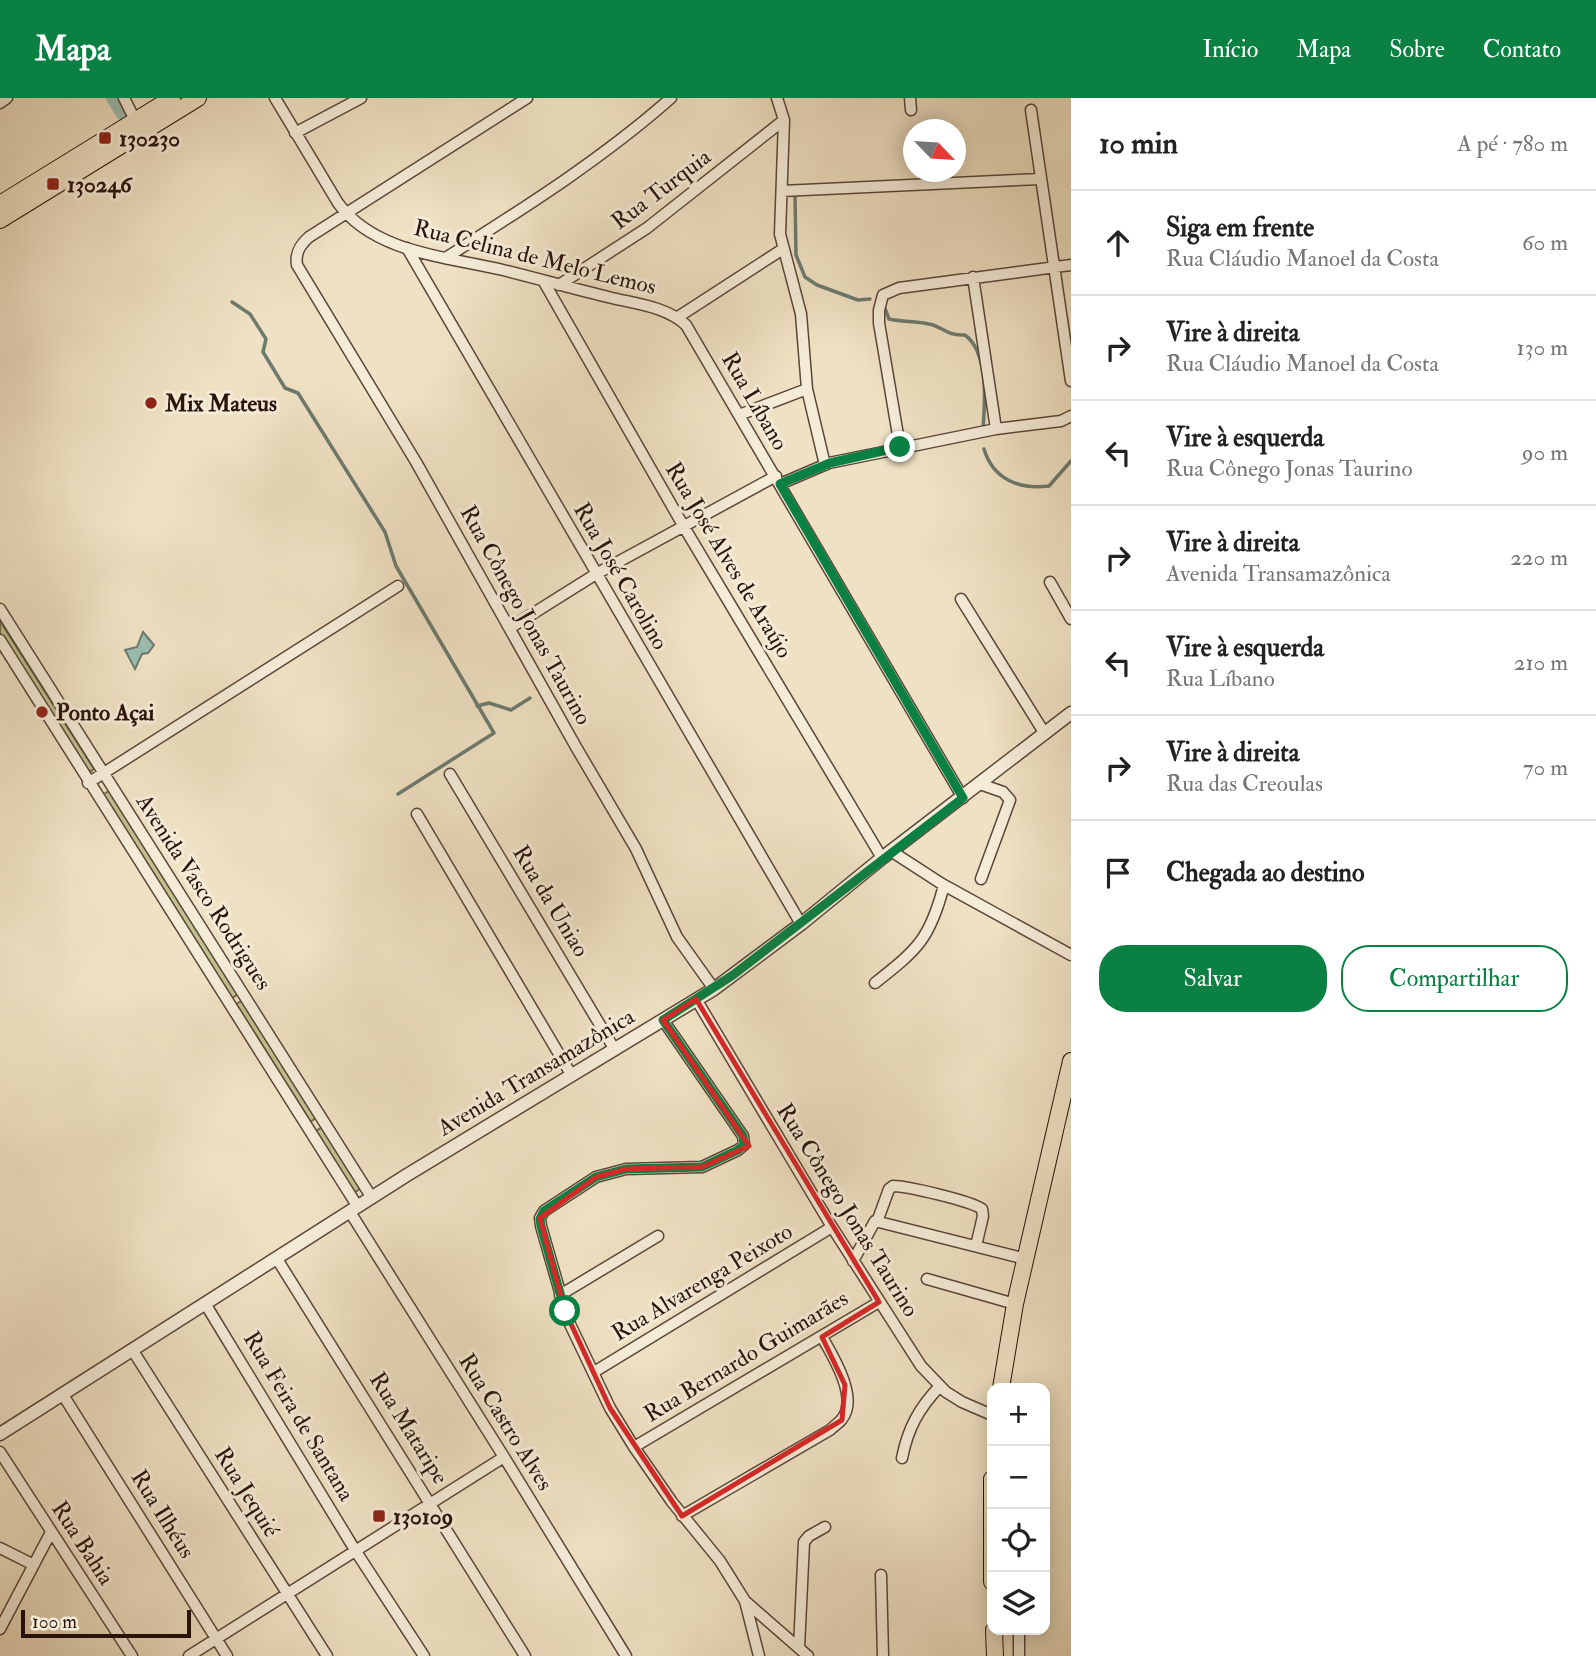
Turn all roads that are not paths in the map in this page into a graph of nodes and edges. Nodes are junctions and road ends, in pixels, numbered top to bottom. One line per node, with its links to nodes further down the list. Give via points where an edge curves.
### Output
1 (7, 98): 11 (street)
2 (124, 98): 14 (street)
3 (172, 98): 14 (main road)
4 (198, 98): 21 (main road)
5 (275, 98): 16 (street)
6 (361, 98): 16 (street)
7 (527, 98): 20 (street)
8 (671, 98): 24 (street, via 574,173)
9 (777, 98): 15 (street)
10 (910, 98): 12 (street)
11 (0, 103)
12 (911, 110)
13 (1031, 110): 17 (street)
14 (135, 120): 19 (main road)
15 (784, 120): 18 (street); 29 (street, Rua Turquia, via 647,228)
16 (295, 132): 20 (street)
17 (1040, 179): 18 (street); 26 (street)
18 (782, 191): 23 (street)
19 (0, 204)
20 (346, 214): 22 (street, Rua Celina de Melo Lemos); 46 (street, Rua Cônego Jonas Taurino, via 309,237 296,257 297,265)
21 (0, 220)
22 (407, 248): 24 (street, Rua Celina de Melo Lemos); 40 (street, Rua José Carolino)
23 (783, 249): 30 (street); 32 (street, via 801,314)
24 (447, 257): 28 (street, Rua Celina de Melo Lemos)
25 (1071, 265): 26 (street)
26 (1053, 266): 27 (street); 31 (street)
27 (973, 277): 35 (street); 36 (street, via 899,288 881,299 879,323)
28 (544, 282): 29 (street, Rua Celina de Melo Lemos); 39 (street, Rua José Alves de Araújo)
29 (559, 285): 30 (street, Rua Celina de Melo Lemos)
30 (678, 317): 33 (street, Rua Líbano, via 694,336)
31 (1071, 381)
32 (807, 389): 33 (street); 37 (street)
33 (738, 415): 38 (street, Rua Líbano)
34 (1071, 415): 35 (street, via 1061,421)
35 (996, 429): 36 (street)
36 (900, 447): 37 (street)
37 (825, 465): 38 (street)
38 (778, 480): 39 (street); 54 (street, Rua Líbano)
39 (684, 527): 40 (street); 56 (street, Rua José Alves de Araújo)
40 (596, 574): 46 (street); 59 (street, Rua José Carolino)
41 (1049, 582): 45 (street)
42 (398, 586): 50 (street)
43 (961, 599): 49 (street)
44 (0, 609): 50 (street, Avenida Vasco Rodrigues)
45 (1071, 619)
46 (510, 628): 62 (street, Rua Cônego Jonas Taurino, via 636,849 677,937)
47 (0, 640): 52 (street, Avenida Vasco Rodrigues)
48 (1071, 713): 49 (street, Avenida Transamazônica)
49 (1045, 734): 53 (street, Avenida Transamazônica)
50 (104, 773): 52 (street); 68 (street, Avenida Vasco Rodrigues)
51 (450, 774): 65 (street, Rua da Uniao)
52 (88, 783): 69 (street, Avenida Vasco Rodrigues)
53 (980, 785): 54 (street, Avenida Transamazônica); 57 (street, via 1003,792 1010,800)
54 (963, 798): 56 (street, Avenida Transamazônica)
55 (417, 814): 67 (street)
56 (887, 855): 58 (street, Rua José Alves de Araújo); 59 (street, Avenida Transamazônica)
57 (981, 879)
58 (944, 885): 60 (street, Rua José Alves de Araújo); 61 (street, via 926,934 903,961)
59 (801, 924): 62 (street, Avenida Transamazônica)
60 (1071, 954)
61 (875, 983)
62 (713, 989): 63 (street, Avenida Transamazônica)
63 (696, 999): 64 (street, Avenida Transamazônica); 73 (street, Rua Cônego Jonas Taurino)
64 (663, 1020): 65 (street, Avenida Transamazônica); 80 (street, via 743,1136 744,1145 702,1167 643,1168 596,1177 544,1211 541,1226)
65 (615, 1050): 67 (street, Avenida Transamazônica)
66 (1071, 1062): 77 (main road)
67 (572, 1076): 70 (street, Avenida Transamazônica)
68 (325, 1123): 69 (street); 70 (street, Avenida Vasco Rodrigues)
69 (311, 1132): 71 (street, Avenida Vasco Rodrigues)
70 (372, 1198): 71 (street, Avenida Transamazônica)
71 (354, 1210): 76 (street, Avenida Transamazônica); 94 (street, Rua Castro Alves)
72 (877, 1222): 75 (street); 75 (street, via 892,1186 953,1199 982,1209); 78 (street, via 871,1225)
73 (832, 1227): 78 (street, Rua Cônego Jonas Taurino); 86 (street, Rua Alvarenga Peixoto)
74 (658, 1236): 80 (street)
75 (976, 1246): 77 (street)
76 (277, 1259): 83 (street, Avenida Transamazônica); 96 (street, Rua Mataripe)
77 (1026, 1259): 82 (main road)
78 (853, 1261): 81 (street, Rua Cônego Jonas Taurino)
79 (927, 1279): 82 (street)
80 (560, 1295): 86 (street)
81 (879, 1302): 84 (street, Rua Bernardo Guimarães); 88 (street, Rua Cônego Jonas Taurino, via 921,1366)
82 (1015, 1304): 87 (main road)
83 (206, 1305): 85 (street, Avenida Transamazônica); 102 (street, Rua Feira de Santana)
84 (822, 1337): 92 (street, Rua Bernardo Guimarães); 98 (street, via 845,1385 847,1411 842,1420)
85 (133, 1350): 89 (street, Avenida Transamazônica); 106 (street, Rua Jequié)
86 (594, 1372): 92 (street)
87 (1002, 1383)
88 (940, 1386): 90 (street, Rua Cônego Jonas Taurino); 95 (street, via 913,1420)
89 (63, 1395): 91 (street, Avenida Transamazônica); 111 (street, Rua Ilhéus)
90 (987, 1413)
91 (0, 1434)
92 (634, 1447): 98 (street)
93 (0, 1452): 100 (street, Rua Bahia)
94 (504, 1457): 96 (street); 119 (street, Rua Castro Alves)
95 (902, 1458)
96 (431, 1503): 102 (street); 118 (street, Rua Mataripe)
97 (992, 1509): 104 (main road)
98 (682, 1516): 107 (street)
99 (825, 1527): 112 (street, via 809,1536 803,1548)
100 (51, 1532): 103 (street); 113 (street, Rua Bahia)
101 (0, 1548): 103 (street)
102 (355, 1550): 106 (street); 117 (street, Rua Feira de Santana)
103 (32, 1564): 108 (street)
104 (992, 1572)
105 (881, 1575): 122 (street)
106 (287, 1594): 111 (street); 116 (street, Rua Jequié)
107 (745, 1601): 112 (street); 120 (street)
108 (0, 1629)
109 (994, 1635): 123 (main road)
110 (1019, 1635): 124 (street)
111 (216, 1638): 114 (street); 115 (street, Rua Ilhéus)
112 (799, 1647): 121 (street)
113 (132, 1656)
114 (189, 1656)
115 (228, 1656)
116 (327, 1656)
117 (424, 1656)
118 (525, 1656)
119 (626, 1656)
120 (759, 1656)
121 (808, 1656)
122 (883, 1656)
123 (995, 1656)
124 (1019, 1656)

